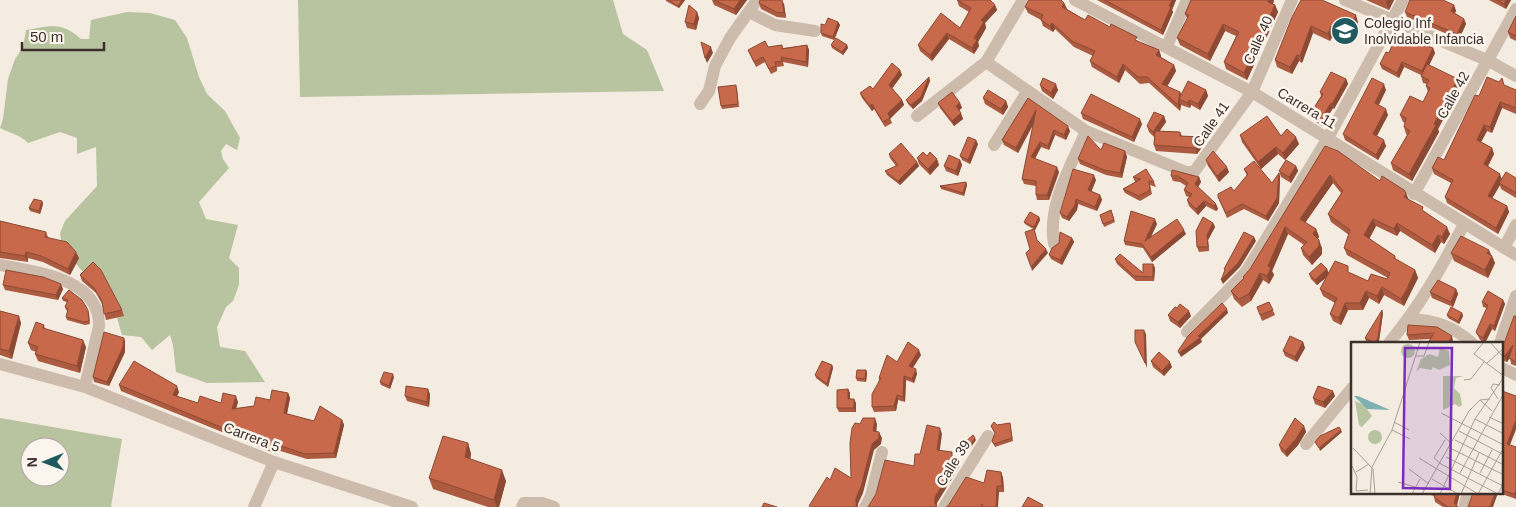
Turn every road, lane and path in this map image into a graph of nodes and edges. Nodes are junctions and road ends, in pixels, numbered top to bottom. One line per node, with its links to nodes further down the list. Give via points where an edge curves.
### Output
1 (757, 0): 9 (street)
2 (1023, 0): 14 (street)
3 (1078, 0): 12 (street, Carrera 11)
4 (1187, 0): 12 (street)
5 (1292, 0): 17 (street, Calle 40)
6 (1345, 0): 10 (street)
7 (1403, 0): 10 (street)
8 (1516, 9): 13 (street, Calle 42)
9 (749, 12): 11 (street, via 775,25); 18 (street, via 726,45 715,66 709,91)
10 (1392, 21): 13 (street); 21 (street)
11 (815, 31)
12 (1167, 46): 17 (street, Carrera 11)
13 (1489, 61): 15 (street); 23 (street, Calle 42)
14 (986, 62): 16 (street); 19 (street)
15 (1516, 76)
16 (1027, 92): 20 (street); 22 (street)
17 (1252, 92): 20 (street, Calle 41, via 1194,172 1186,172); 21 (street, Carrera 11)
18 (700, 104)
19 (918, 116)
20 (1086, 131): 26 (street, via 1056,202 1052,230)
21 (1328, 138): 23 (street, Carrera 11); 32 (street, via 1246,272)
22 (994, 145)
23 (1414, 194): 24 (street, Carrera 11)
24 (1464, 224): 27 (street, Carrera 11); 31 (street, via 1435,281)
25 (1516, 225): 27 (street)
26 (1054, 244)
27 (1504, 248): 28 (street, Carrera 11)
28 (1516, 255)
29 (0, 265): 39 (street, via 58,279 82,291 94,304 99,326)
30 (1516, 296): 35 (street)
31 (1410, 318): 33 (street); 34 (street, via 1440,322)
32 (1187, 332)
33 (1391, 342)
34 (1471, 342)
35 (1500, 342)
36 (0, 364): 39 (street, Carrera 5)
37 (1504, 369): 38 (street)
38 (1516, 376)
39 (85, 387): 44 (street, Carrera 5)
40 (1351, 389): 42 (street)
41 (988, 436): 51 (street, Calle 39)
42 (1306, 444)
43 (882, 452): 50 (street)
44 (274, 462): 46 (street); 47 (street, Carrera 5)
45 (1468, 494): 52 (street)
46 (254, 507)
47 (412, 507)
48 (522, 507): 49 (street, via 524,503 532,502)
49 (554, 507)
50 (865, 507)
51 (944, 507)
52 (1464, 507)

